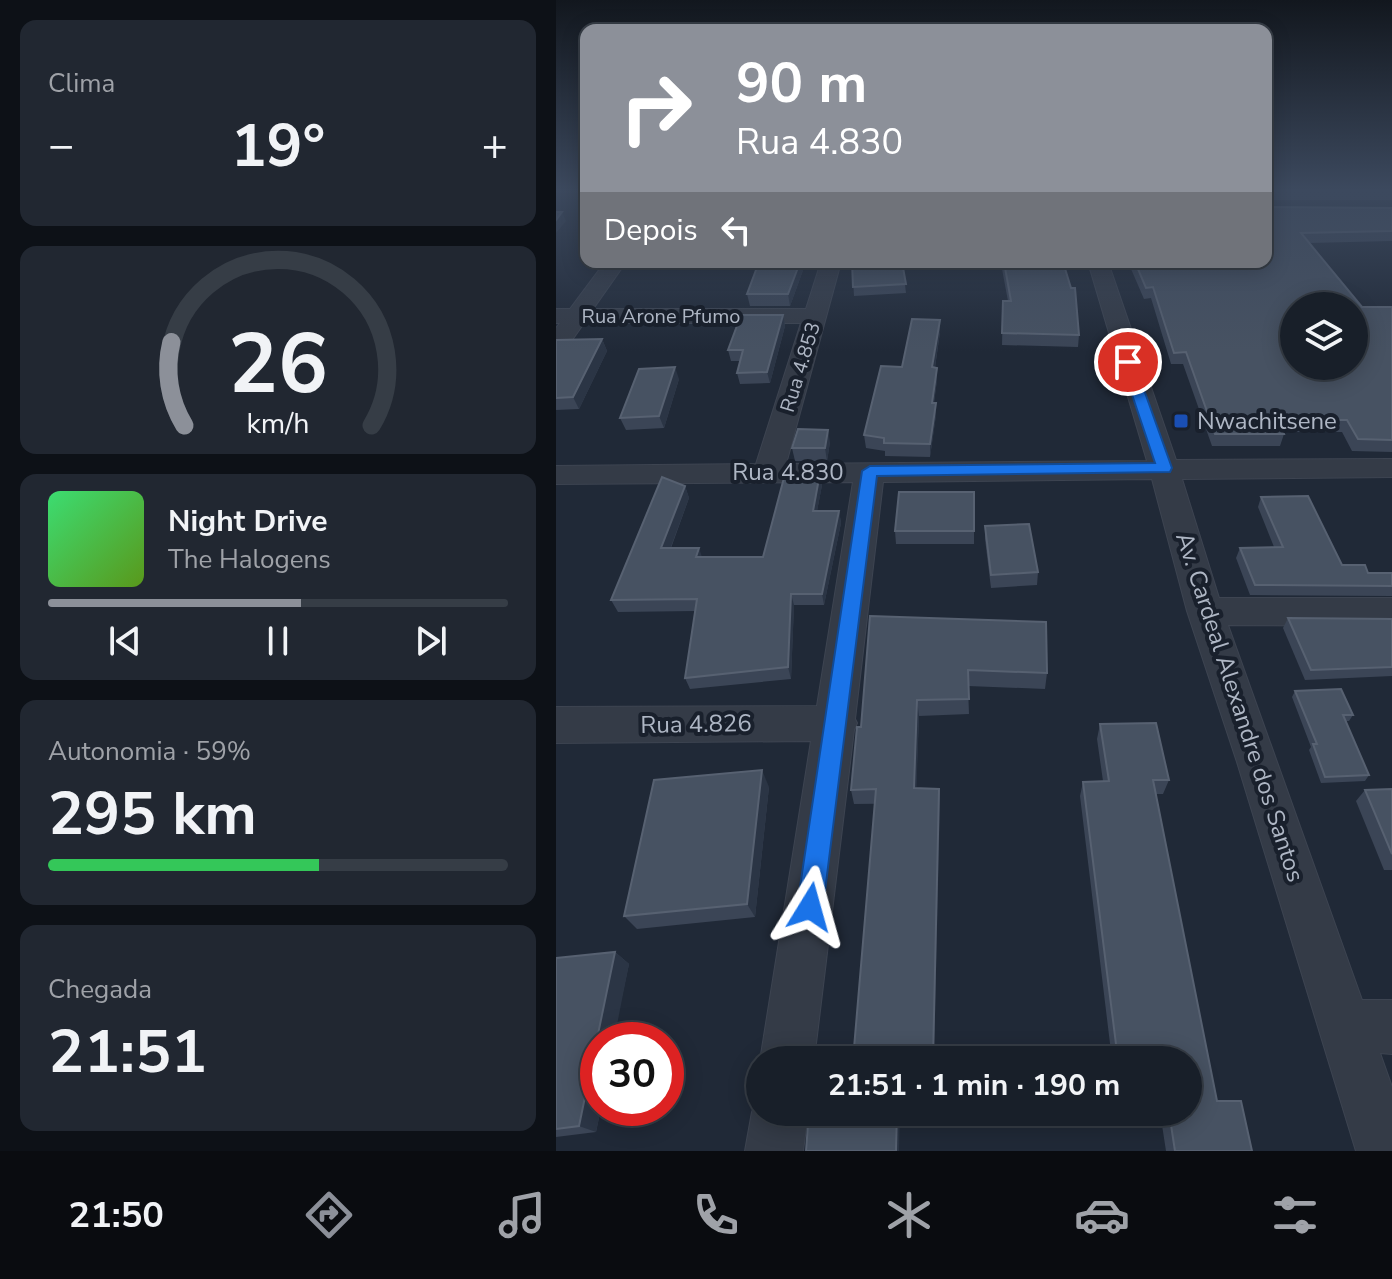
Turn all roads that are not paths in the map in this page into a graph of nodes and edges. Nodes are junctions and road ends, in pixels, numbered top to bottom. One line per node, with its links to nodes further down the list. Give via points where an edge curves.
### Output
1 (610, 268): 4 (street)
2 (829, 268): 5 (street, Rua 4.853)
3 (1100, 268): 7 (street, Av. Cardeal Alexandre dos Santos)
4 (566, 316): 5 (street, Rua Arone Pfumo); 6 (street)
5 (815, 316): 9 (street, Rua 4.853)
6 (556, 345)
7 (1164, 468): 8 (street, Rua 4.830); 10 (street, Rua 4.830); 12 (street, Av. Cardeal Alexandre dos Santos)
8 (1392, 468)
9 (769, 471): 10 (street, Rua 4.830); 11 (street, Rua 4.830)
10 (870, 471): 14 (street)
11 (556, 475)
12 (1205, 611): 13 (street); 16 (street, Av. Cardeal Alexandre dos Santos, via 1258,762)
13 (1392, 612)
14 (837, 723): 15 (street, Rua 4.826); 17 (street)
15 (556, 725)
16 (1368, 1026): 20 (street, Av. Cardeal Alexandre dos Santos)
17 (789, 1046)
18 (778, 1126): 19 (street)
19 (774, 1151)
20 (1385, 1151)

